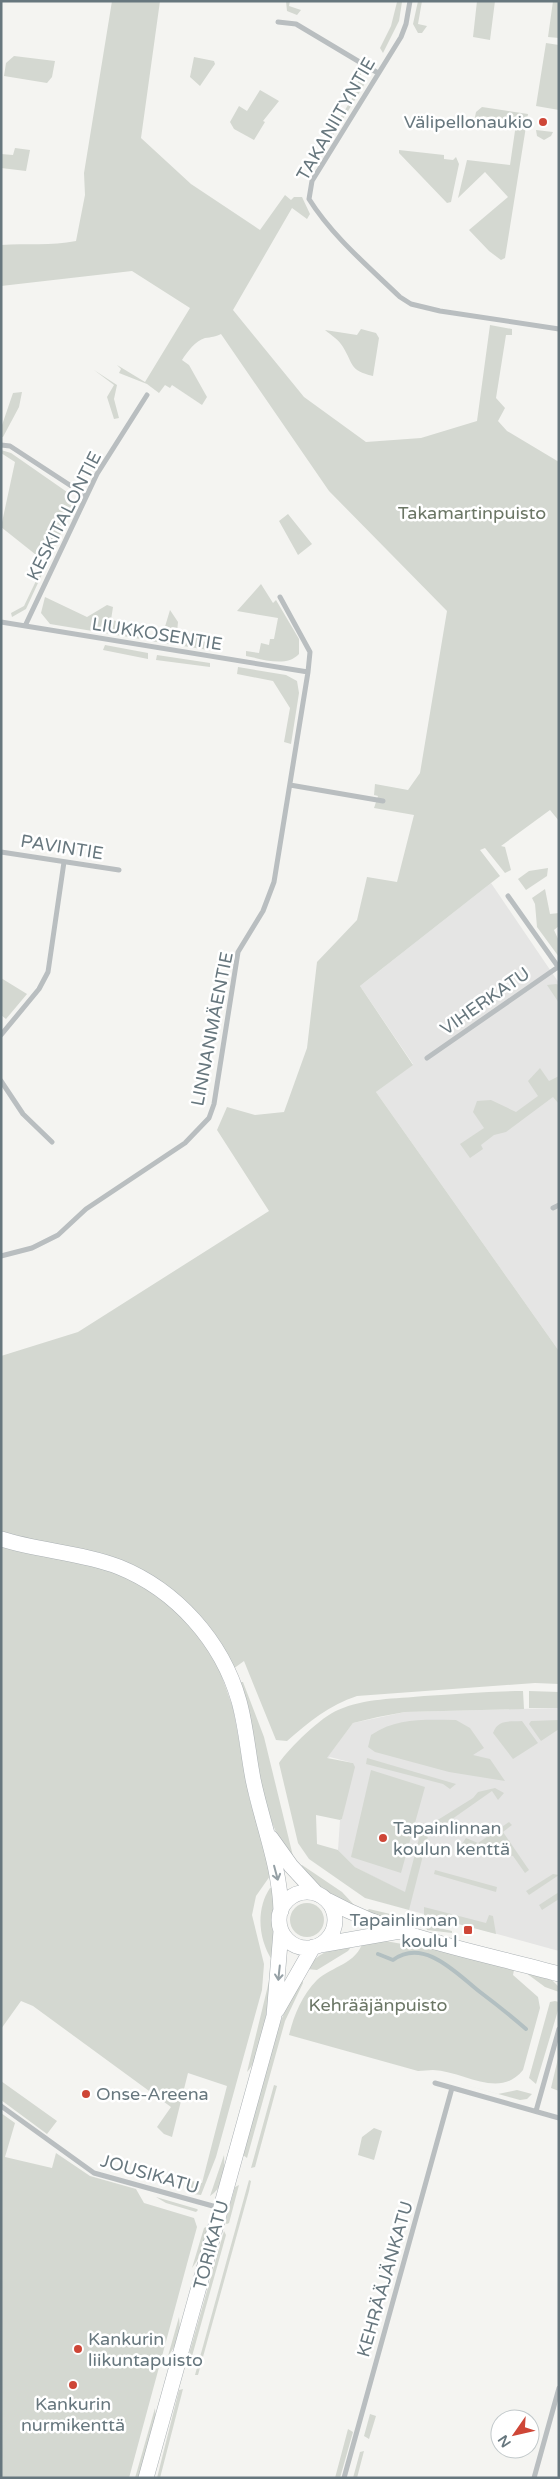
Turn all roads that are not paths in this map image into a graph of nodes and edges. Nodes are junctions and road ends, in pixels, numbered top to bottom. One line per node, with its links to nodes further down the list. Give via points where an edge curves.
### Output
1 (410, 1): 3 (street, TAKANIITYNTIE, via 404,31)
2 (278, 22): 3 (street, via 296,24)
3 (378, 73): 4 (street, TAKANIITYNTIE, via 312,181 309,199 318,213 411,304)
4 (559, 329)
5 (146, 394): 7 (street, KESKITALONTIE)
6 (1, 445): 7 (street, via 10,446)
7 (85, 496): 10 (street, KESKITALONTIE)
8 (280, 597): 11 (street, LINNANMÄENTIE, via 310,652)
9 (1, 622): 10 (street, LIUKKOSENTIE)
10 (25, 626): 11 (street, LIUKKOSENTIE)
11 (308, 672): 12 (street, LINNANMÄENTIE)
12 (290, 786): 13 (street); 23 (street, LINNANMÄENTIE, via 269,898 238,952 214,1104 209,1118 185,1143 86,1209 58,1235 32,1248)
13 (383, 802)
14 (1, 852): 15 (street, PAVINTIE)
15 (64, 862): 16 (street, PAVINTIE); 19 (street, via 48,972 39,989)
16 (119, 870)
17 (508, 896): 18 (street)
18 (558, 968): 20 (street, VIHERKATU)
19 (1, 1035)
20 (427, 1058)
21 (1, 1082): 22 (street, via 23,1114)
22 (52, 1142)
23 (1, 1256)
24 (1, 1539): 25 (street, via 118,1566 161,1590 195,1621 223,1662 235,1687 256,1792)
25 (268, 1834): 26 (street, via 291,1866); 27 (street, one-way to 27)
26 (322, 1897): 27 (street, via 297,1894 284,1903); 29 (street, via 347,1911); 30 (street, via 333,1910 334,1926 332,1933)
27 (281, 1911): 28 (street)
28 (281, 1931): 30 (street, via 296,1946); 32 (street, TORIKATU, one-way to 32)
29 (400, 1931): 30 (street); 31 (street)
30 (317, 1946): 32 (street, TORIKATU)
31 (559, 1974)
32 (274, 2016): 39 (street, TORIKATU)
33 (559, 2030): 37 (street)
34 (435, 2083): 35 (street)
35 (452, 2088): 37 (street); 42 (street, KEHRÄÄJÄNKATU)
36 (1, 2106): 39 (street, JOUSIKATU, via 94,2173)
37 (536, 2111): 38 (street)
38 (559, 2118)
39 (221, 2208): 41 (street, TORIKATU)
40 (559, 2388): 43 (street)
41 (148, 2477)
42 (344, 2478)
43 (534, 2478)

